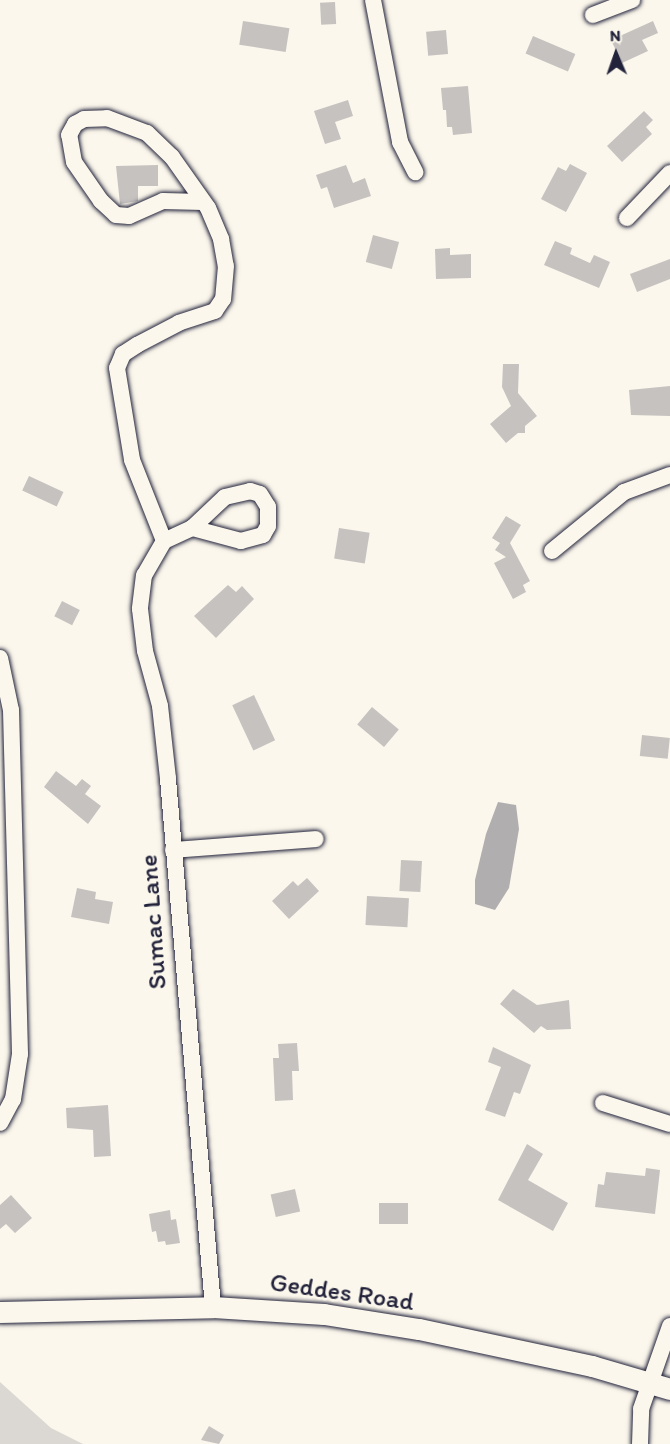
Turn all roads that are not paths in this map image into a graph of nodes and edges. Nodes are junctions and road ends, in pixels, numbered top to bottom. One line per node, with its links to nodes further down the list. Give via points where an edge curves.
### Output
1 (373, 0): 4 (street, via 400,142)
2 (633, 0): 3 (street)
3 (592, 15)
4 (415, 171)
5 (670, 173): 7 (street)
6 (203, 202): 6 (street, via 163,201 129,216 116,214 101,201 74,162 68,147 75,124 84,119 107,118 147,133 172,157); 10 (street, via 221,239 226,266 223,299 216,311 179,323 123,354 117,368 132,460)
7 (627, 218)
8 (670, 475): 11 (street, via 624,492)
9 (192, 528): 10 (street)
10 (164, 541): 14 (street, Sumac Lane, via 144,575 140,609 145,651 160,706)
11 (552, 551)
12 (0, 658): 16 (street, via 11,710 20,1054 13,1099)
13 (316, 839): 14 (street)
14 (173, 850): 18 (street, Sumac Lane)
15 (603, 1103): 17 (street)
16 (0, 1123)
17 (670, 1124)
18 (213, 1306): 19 (main road, Geddes Road); 21 (main road, Geddes Road, via 324,1314 419,1329 592,1366)
19 (0, 1312)
20 (670, 1326): 21 (street)
21 (660, 1386): 22 (street, via 641,1409)
22 (640, 1444)

